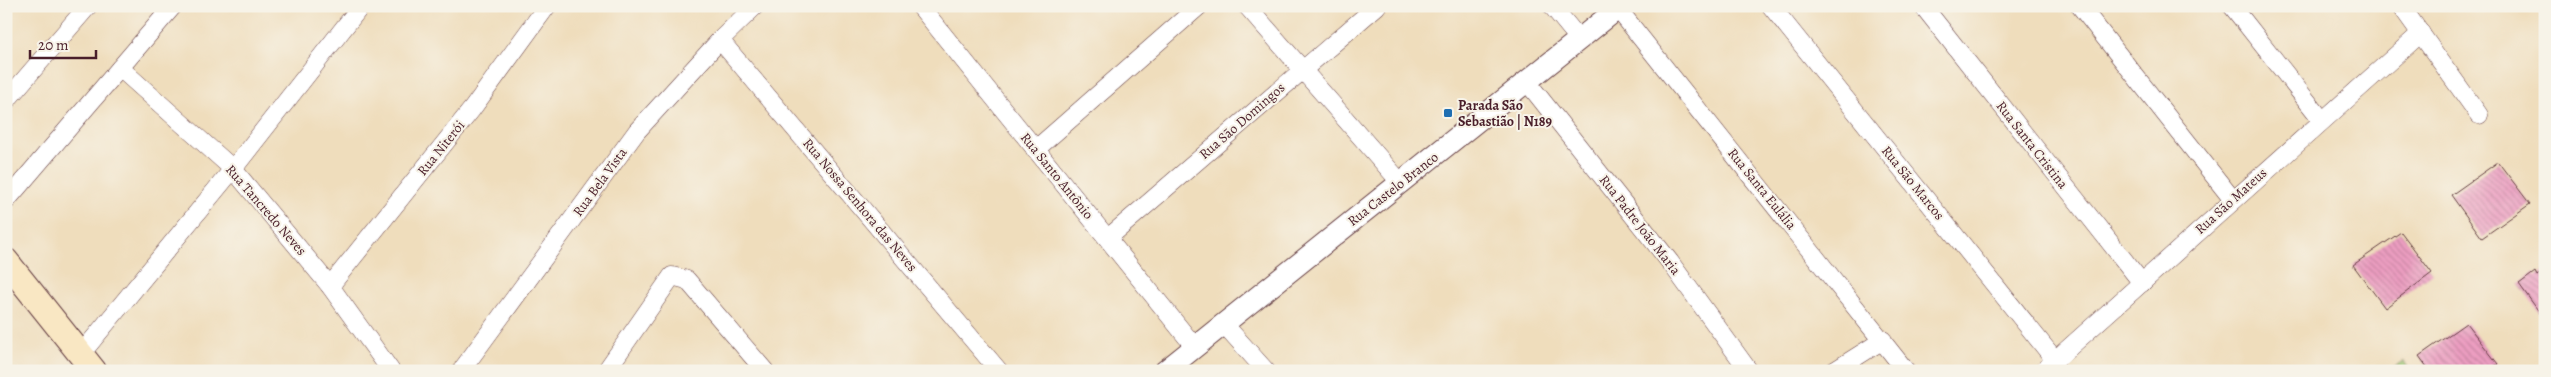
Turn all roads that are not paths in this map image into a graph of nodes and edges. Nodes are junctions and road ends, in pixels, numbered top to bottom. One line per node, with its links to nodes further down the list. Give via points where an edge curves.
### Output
1 (88, 6): 23 (street)
2 (173, 6): 20 (street)
3 (361, 6): 27 (street)
4 (547, 6): 34 (street, Rua Niterói, via 472,109)
5 (756, 6): 18 (street, Rua Bela Vista)
6 (920, 6): 26 (street, Rua Santo Antônio)
7 (1199, 6): 26 (street)
8 (1247, 6): 21 (street)
9 (1377, 6): 21 (street, Rua São Domingos)
10 (1552, 6): 19 (street)
11 (1770, 6): 39 (street, Rua São Marcos)
12 (1923, 6): 33 (street, Rua Santa Cristina)
13 (2080, 6): 30 (street)
14 (2232, 6): 25 (street)
15 (2401, 6): 17 (street)
16 (1619, 7): 19 (street, Rua Castelo Branco); 36 (street, Rua Santa Eulália)
17 (2420, 33): 24 (street); 25 (street, Rua São Mateus)
18 (720, 40): 41 (street, Rua Bela Vista, via 637,131); 44 (street, Rua Nossa Senhora das Neves)
19 (1580, 40): 22 (street, Rua Castelo Branco)
20 (120, 68): 27 (street, Rua Tancredo Neves); 29 (street)
21 (1303, 68): 28 (street); 31 (street, Rua São Domingos)
22 (1528, 83): 28 (street, Rua Castelo Branco); 47 (street, Rua Padre João Maria, via 1670,262)
23 (6, 100)
24 (2479, 115)
25 (2322, 120): 30 (street, Rua São Mateus)
26 (1036, 150): 31 (street, Rua Santo Antônio)
27 (233, 169): 34 (street, Rua Tancredo Neves); 38 (street)
28 (1401, 183): 35 (street, Rua Castelo Branco)
29 (6, 200)
30 (2233, 200): 33 (street, Rua São Mateus)
31 (1108, 238): 37 (street, Rua Santo Antônio)
32 (6, 261): 38 (main road)
33 (2142, 283): 39 (street, Rua São Mateus)
34 (330, 286): 40 (street, Rua Tancredo Neves)
35 (1223, 323): 37 (street, Rua Castelo Branco); 46 (street)
36 (1883, 340): 48 (street); 49 (street, Rua Santa Eulália)
37 (1194, 346): 45 (street, Rua Castelo Branco)
38 (87, 362)
39 (2049, 366)
40 (392, 371)
41 (460, 371)
42 (606, 371): 43 (street, via 669,278 677,276 687,280)
43 (765, 371)
44 (999, 371)
45 (1165, 371)
46 (1266, 371)
47 (1749, 371)
48 (1834, 371)
49 (1906, 371)

